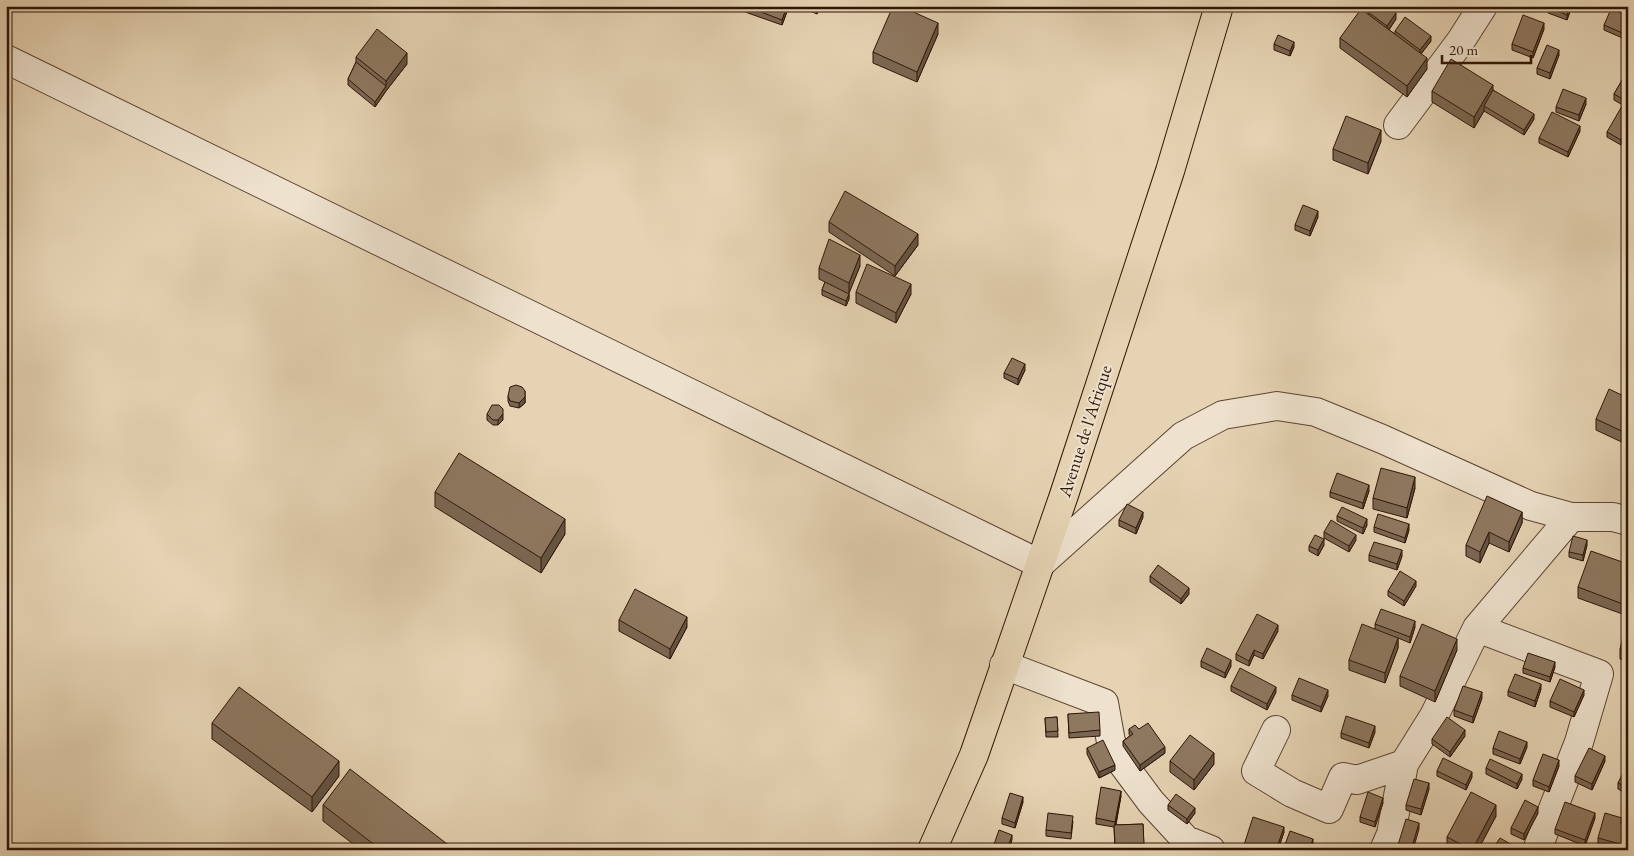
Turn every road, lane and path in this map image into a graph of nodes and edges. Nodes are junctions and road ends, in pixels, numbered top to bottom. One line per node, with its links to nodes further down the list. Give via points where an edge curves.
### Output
1 (1219, 6): 7 (main road, Avenue de l'Afrique, via 1170,171)
2 (1483, 6): 4 (street)
3 (6, 59): 7 (street)
4 (1398, 126)
5 (1571, 517): 6 (street); 7 (street, via 1531,506 1316,412 1277,406 1223,415 1183,436); 8 (street)
6 (1628, 521)
7 (1040, 564): 9 (main road, Avenue de l'Afrique)
8 (1477, 628): 11 (street, via 1434,716); 15 (street, via 1599,674 1579,742)
9 (1004, 665): 12 (main road, Avenue de l'Afrique, via 974,755); 13 (street, via 1104,703 1111,742 1122,763 1151,802 1186,840)
10 (1276, 730): 11 (street, via 1256,771 1292,793 1329,809 1343,778 1357,780)
11 (1404, 764): 14 (street, via 1391,834)
12 (932, 850)
13 (1211, 850)
14 (1384, 850)
15 (1536, 850)

